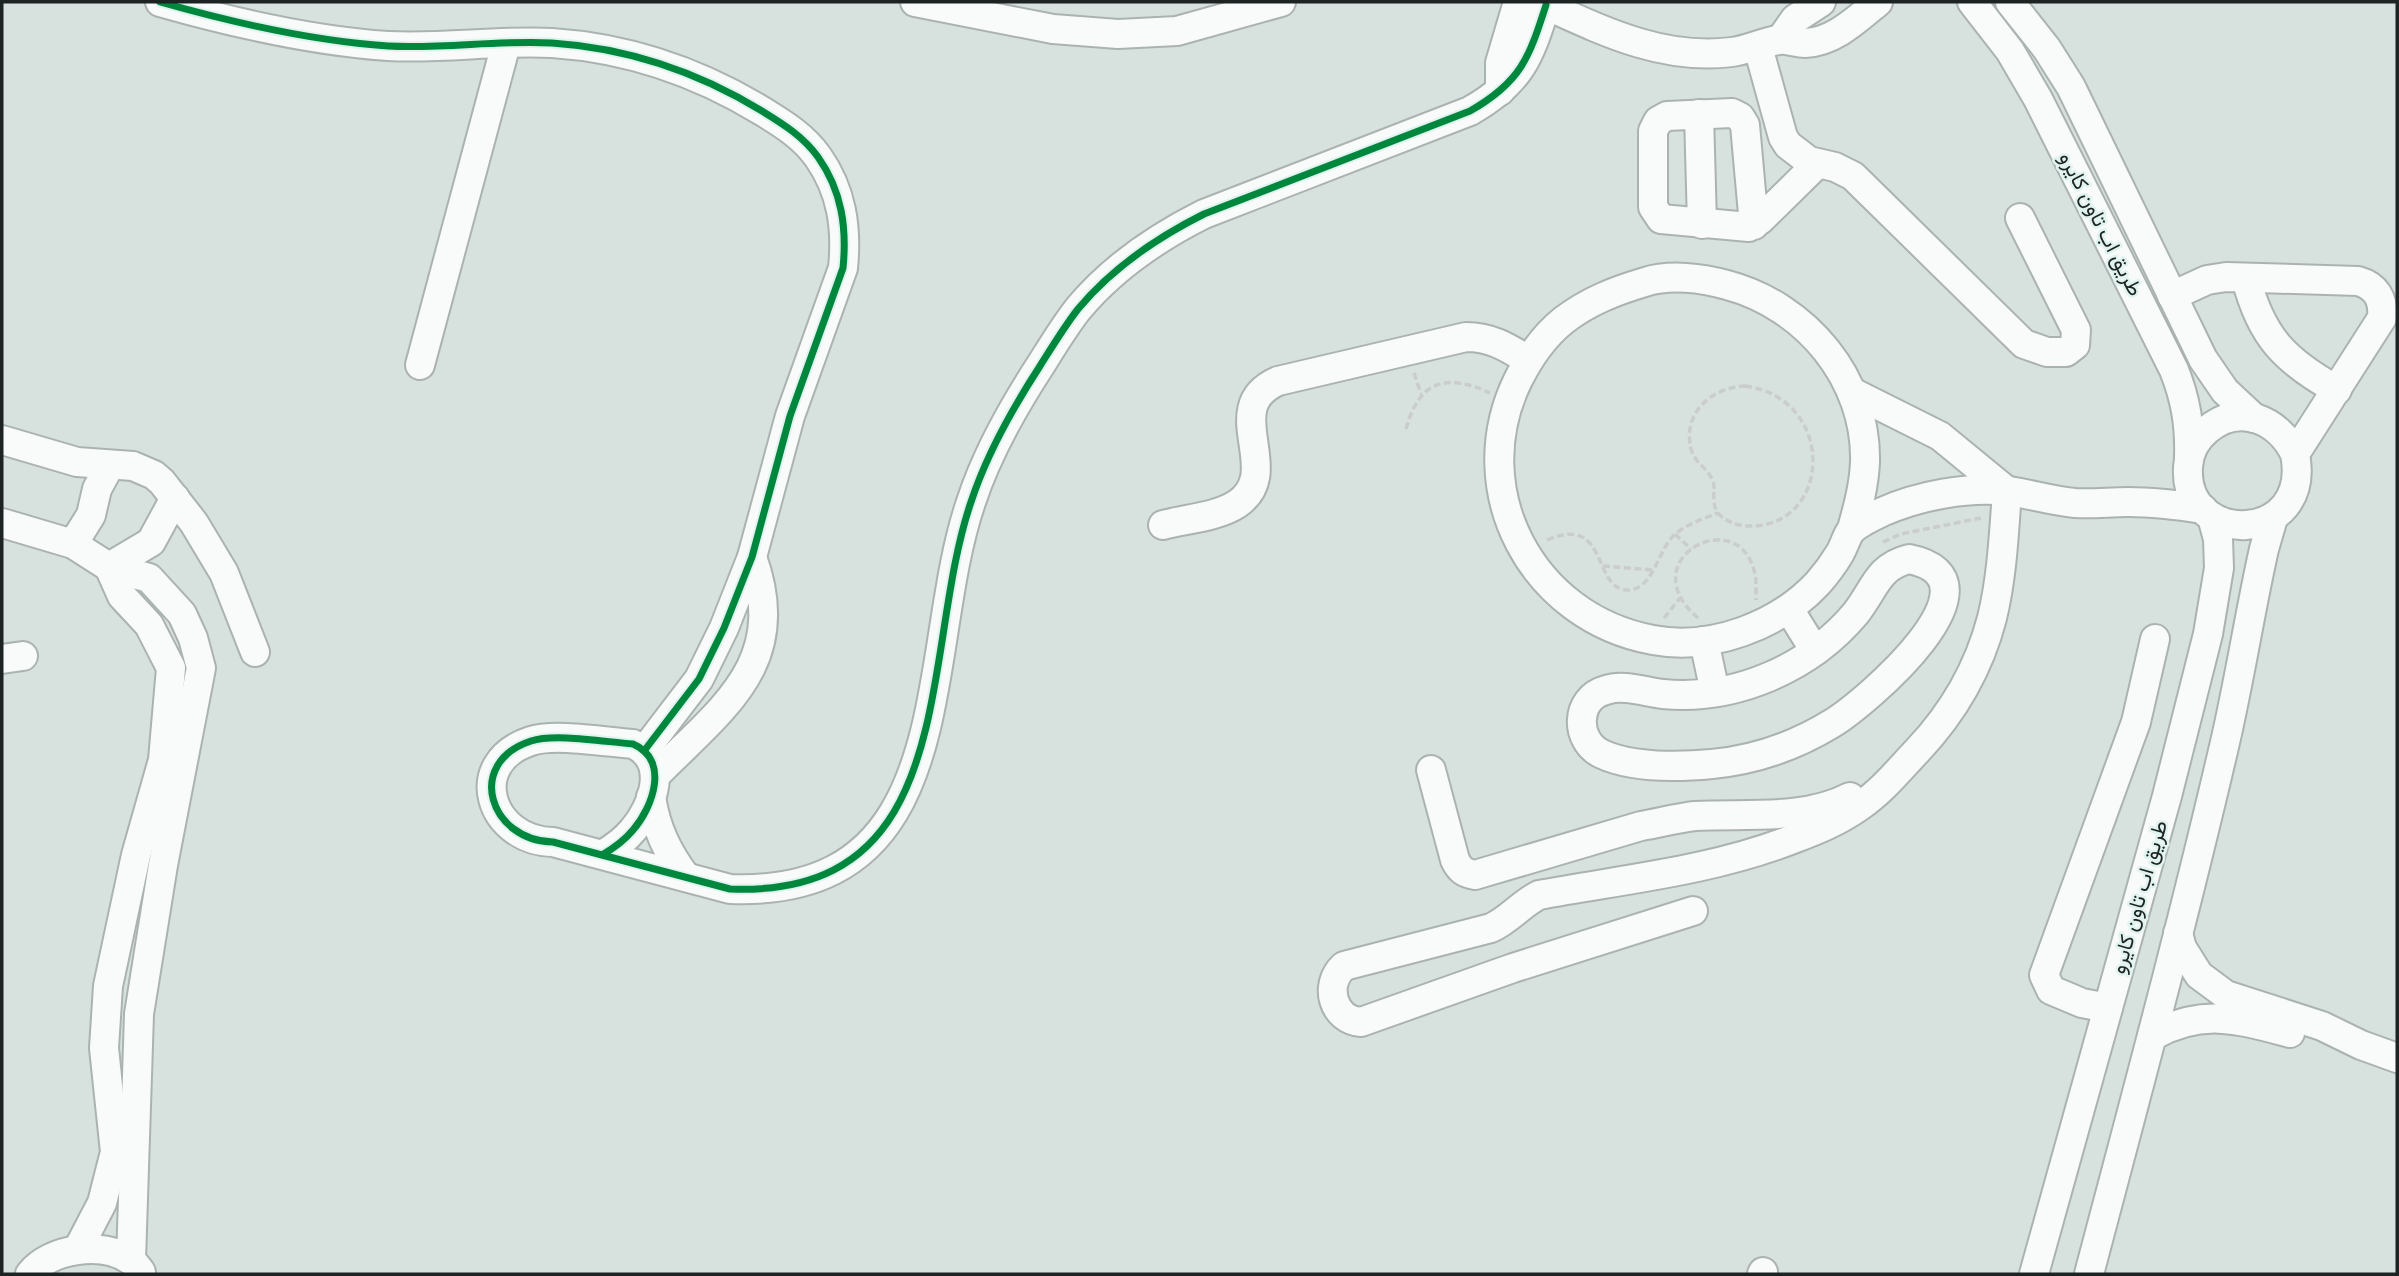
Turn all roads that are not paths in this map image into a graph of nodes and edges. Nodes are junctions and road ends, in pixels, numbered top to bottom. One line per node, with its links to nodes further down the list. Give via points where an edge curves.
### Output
1 (160, 2): 10 (street)
2 (915, 2): 8 (street, via 1053,29 1118,34 1177,31)
3 (1798, 2): 12 (street)
4 (1821, 2): 12 (street)
5 (1878, 2): 12 (street, via 1829,38)
6 (1972, 2): 29 (street, طريق اب تاون كايرو, via 2010,51 2038,99 2174,370 2188,415)
7 (1999, 2): 11 (street)
8 (1269, 3)
9 (1534, 3): 12 (street, via 1660,50 1709,54); 55 (street, via 1530,53 1500,91 1470,111 1204,214 1148,245 1100,285 1060,333 985,464 956,553 921,751 886,828 854,856 796,883 730,889)
10 (241, 12): 13 (street, via 299,34 389,46)
11 (2019, 12): 20 (street, طريق اب تاون كايرو, via 2071,87)
12 (1769, 43): 15 (street, via 1783,137 1801,157)
13 (506, 44): 22 (street); 39 (street, via 550,43 618,52 715,85 794,131 818,156 835,186 845,227 843,268 790,416)
14 (1699, 114): 17 (street); 17 (street, via 1667,116 1655,125 1653,207 1661,219); 18 (street, via 1732,113 1743,121)
15 (1817, 164): 16 (street, via 1853,176 2024,344 2047,352 2066,352 2075,345 2076,330); 18 (street)
16 (2020, 218)
17 (1702, 224): 18 (street)
18 (1754, 225)
19 (2246, 278): 20 (street, via 2207,280); 23 (street, via 2258,316 2280,349 2306,373); 23 (street, via 2358,281 2379,295 2382,318)
20 (2172, 296): 25 (street, طريق اب تاون كايرو, via 2213,376)
21 (1528, 360): 24 (street, via 1561,322 1604,294 1653,279 1703,279 1753,292 1797,318 1829,352); 36 (street, via 1496,341 1466,337 1278,381 1255,397 1251,411 1256,476 1245,498 1224,510); 42 (street, via 1508,401 1498,453 1504,505 1525,554 1564,600 1606,626 1654,641)
22 (421, 365)
23 (2337, 390): 27 (street)
24 (1852, 392): 30 (street, via 1940,436); 37 (street, via 1862,426 1865,461)
25 (2254, 418): 27 (street, via 2279,430); 29 (street, via 2217,423 2199,439)
26 (2, 440): 28 (street, via 60,458)
27 (2295, 454): 34 (street, via 2297,483)
28 (110, 465): 31 (street, via 144,470); 38 (street, via 97,489 91,515)
29 (2188, 468): 32 (street, via 2156,489); 33 (street, via 2190,486)
30 (2007, 491): 32 (street, via 2076,503); 37 (street, via 1968,491 1917,501); 50 (street, via 1992,616 1981,652 1947,716)
31 (175, 498): 40 (street, via 151,542); 45 (street, via 224,573)
32 (2123, 502): 33 (street, via 2166,504)
33 (2207, 513): 34 (street, via 2223,523 2249,526); 60 (street, طريق اب تاون كايرو, via 2218,539 2219,568 2208,634)
34 (2273, 518): 58 (street, طريق اب تاون كايرو)
35 (2, 523): 38 (street)
36 (1163, 525)
37 (1852, 529): 41 (street, via 1818,583)
38 (73, 544): 40 (street)
39 (752, 557): 51 (street, via 724,628); 51 (street, via 764,609 761,642 743,684 726,706)
40 (109, 567): 46 (street, via 122,596 149,625); 47 (street, via 149,579 182,614)
41 (1776, 606): 42 (street, via 1748,631); 44 (street)
42 (1698, 633): 48 (street)
43 (2155, 639): 60 (street, via 2136,722 2044,975 2051,990)
44 (1815, 651): 48 (street, via 1778,673); 48 (street, via 1849,621 1883,572 1895,563 1909,559 1924,562 1944,583 1946,598 1941,612 1886,681 1829,726 1785,747 1726,762 1665,766 1604,755 1586,740 1581,729 1585,706 1602,691)
45 (255, 652)
46 (171, 668): 47 (street); 52 (street, via 163,760)
47 (201, 668): 54 (street)
48 (1715, 692)
49 (1431, 770): 50 (street, via 1455,860 1466,873 1475,874 1666,821 1815,809)
50 (1898, 771): 57 (street, via 1862,805 1808,833 1695,868 1539,895)
51 (650, 774): 53 (street, via 633,830); 53 (street, via 633,744 543,739 520,746 502,760 491,781 491,792 498,813 512,829 531,839); 55 (street, via 662,839)
52 (136, 855): 54 (street); 64 (street, via 108,986 104,1048 115,1152 102,1203)
53 (602, 855): 55 (street)
54 (163, 865): 65 (street, via 139,1014)
55 (686, 877)
56 (1693, 911): 59 (street)
57 (1501, 924): 59 (street); 59 (street, via 1344,966 1332,984 1337,1008 1351,1021 1362,1022)
58 (2178, 933): 61 (street, via 2190,962 2211,985); 62 (street, طريق اب تاون كايرو)
59 (1513, 968)
60 (2108, 1008): 68 (street, طريق اب تاون كايرو)
61 (2275, 1020): 62 (street, via 2206,1018 2178,1024); 63 (street, via 2322,1026)
62 (2152, 1037): 69 (street, طريق اب تاون كايرو)
63 (2397, 1058)
64 (78, 1249): 65 (street, via 99,1249); 66 (street)
65 (137, 1267)
66 (34, 1269): 67 (street)
67 (6, 1274)
68 (2034, 1274)
69 (2090, 1274)

